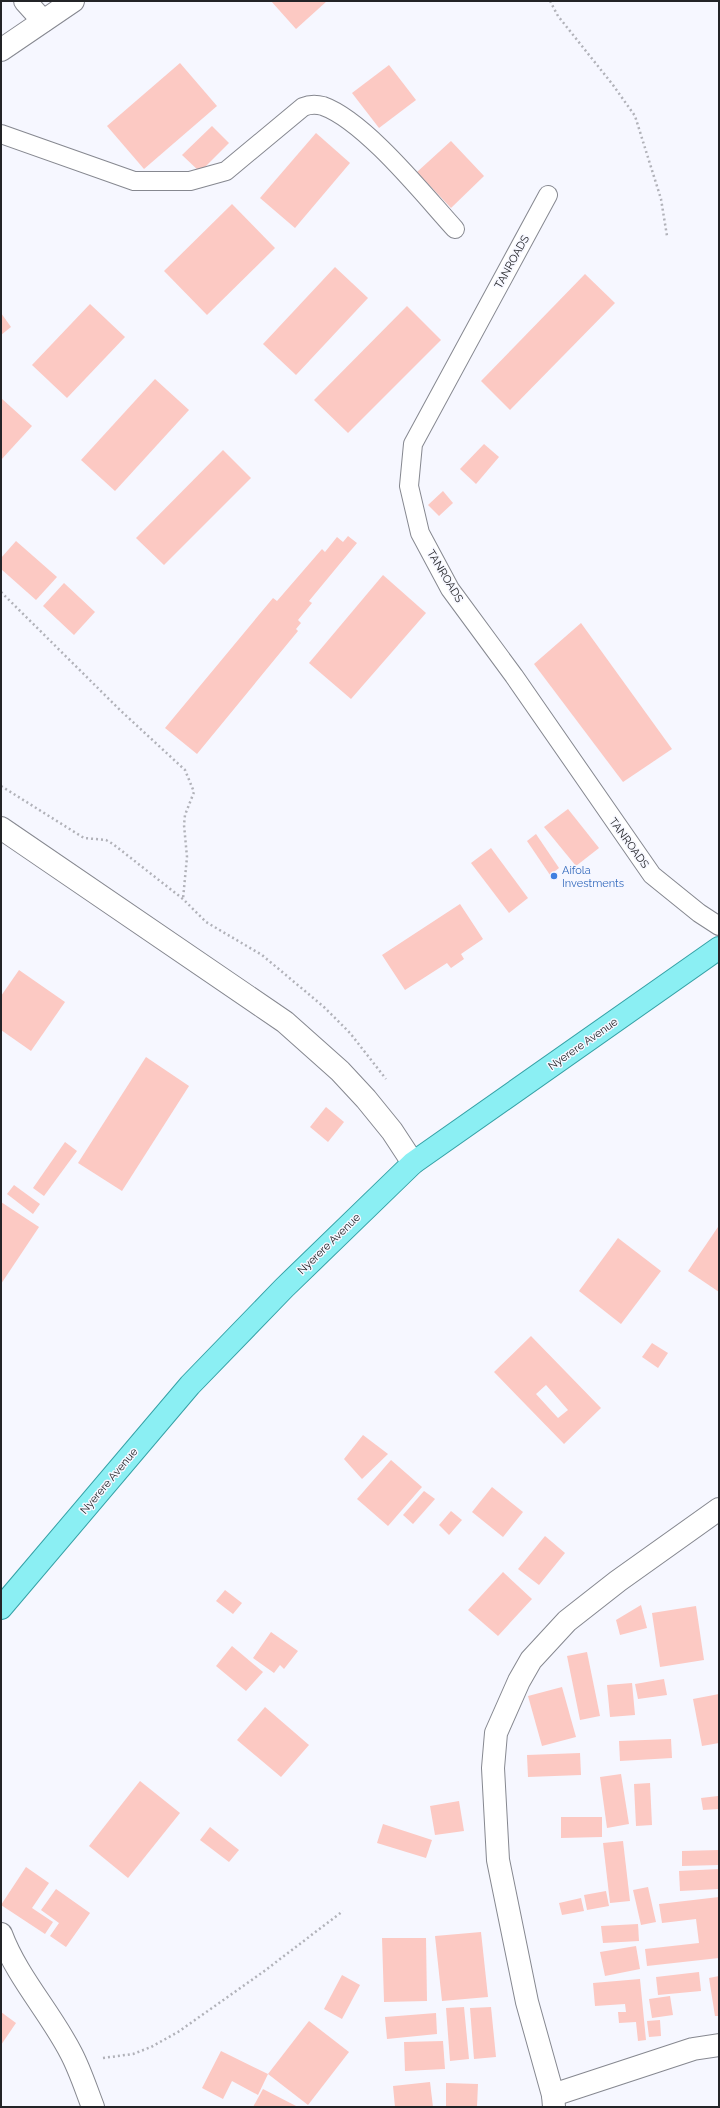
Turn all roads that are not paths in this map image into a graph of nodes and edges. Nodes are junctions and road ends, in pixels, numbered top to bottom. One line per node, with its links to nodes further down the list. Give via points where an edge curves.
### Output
1 (25, 1): 3 (street)
2 (73, 1): 3 (street)
3 (43, 20): 4 (street)
4 (1, 50)
5 (1, 134): 7 (lane, via 134,181 190,181 226,171 303,107 311,104 323,106 343,116 374,141)
6 (548, 195): 9 (lane, TANROADS, via 413,444 409,486 420,533 450,589 514,676 652,875)
7 (455, 229)
8 (1, 828): 11 (street, via 285,1022 340,1071 366,1099)
9 (719, 926)
10 (719, 948): 11 (main road, Nyerere Avenue)
11 (413, 1163): 13 (main road, Nyerere Avenue, via 284,1288 190,1385)
12 (719, 1511): 16 (street, via 618,1581 567,1621 531,1660 496,1733 493,1768 498,1860 527,2002)
13 (1, 1608)
14 (1, 1934): 17 (street, via 21,1973 71,2053)
15 (719, 2045): 16 (street, via 693,2049)
16 (554, 2101)
17 (93, 2107)

